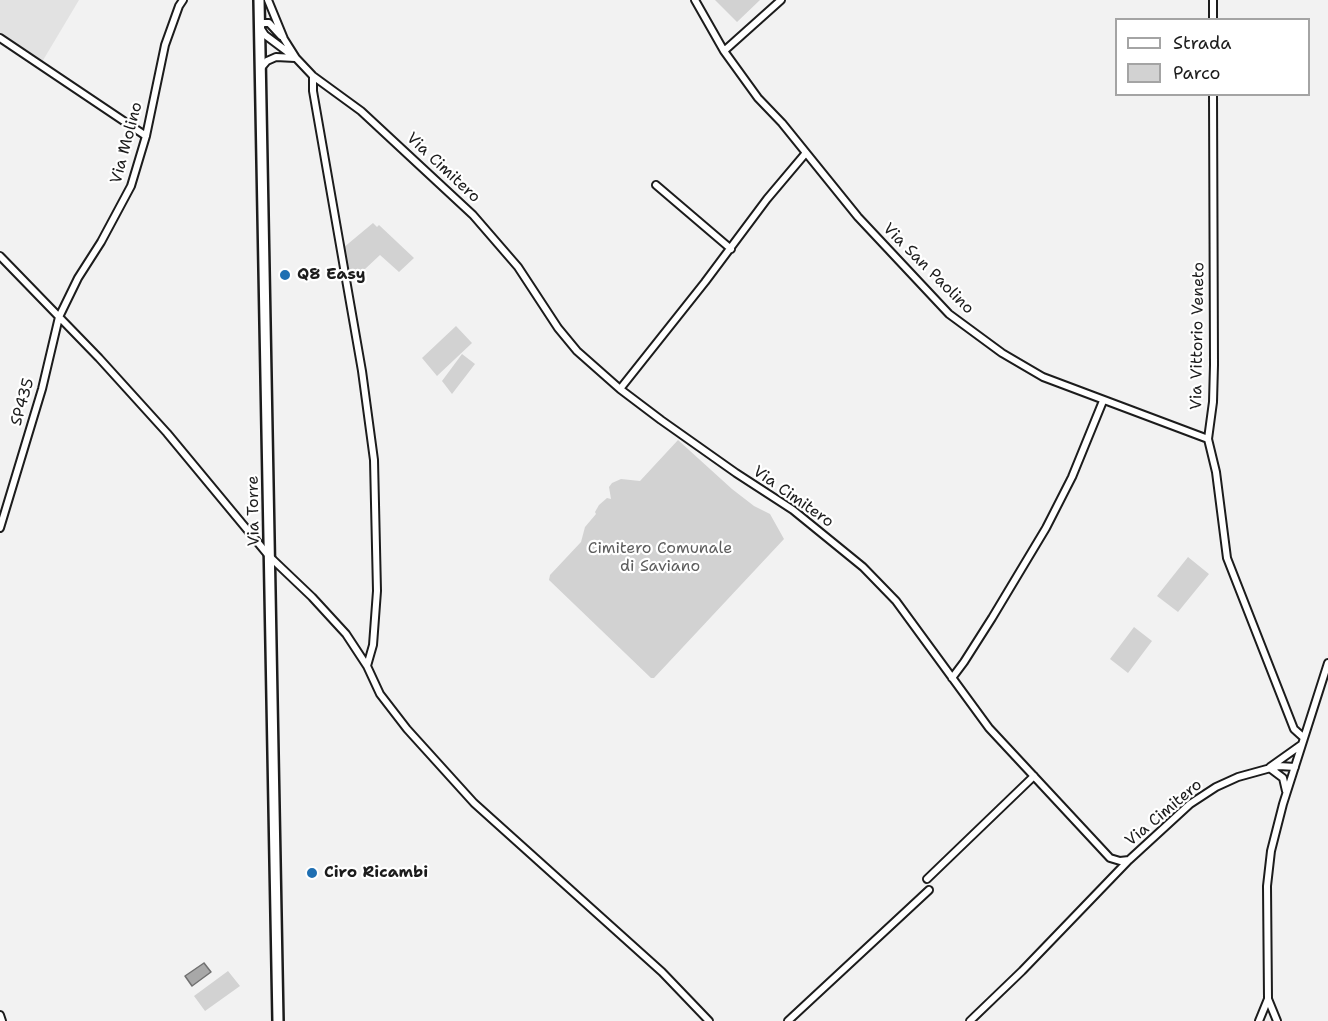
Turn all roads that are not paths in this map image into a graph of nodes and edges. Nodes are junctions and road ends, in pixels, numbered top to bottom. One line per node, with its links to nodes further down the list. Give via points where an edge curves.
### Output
1 (183, 0): 16 (street, Via Molino, via 165,45)
2 (259, 0): 8 (main road, Via Torre)
3 (268, 0): 10 (street, Via Cimitero)
4 (695, 0): 11 (street, Via San Paolino)
5 (781, 0): 11 (street)
6 (1213, 0): 7 (street)
7 (1213, 18)
8 (259, 26): 10 (street, Via Cimitero, via 269,23); 12 (street, Via Cimitero); 13 (main road, Via Torre)
9 (0, 38): 16 (street)
10 (284, 39): 12 (street, Via Cimitero)
11 (724, 51): 17 (street, Via San Paolino)
12 (296, 58): 13 (street, via 276,57); 14 (street, Via Cimitero)
13 (261, 69): 26 (main road, Via Torre)
14 (314, 76): 22 (street, Via Cimitero, via 361,111 473,215 518,267 577,351); 28 (street, via 313,91 374,460 377,591)
15 (1213, 96): 24 (street, Via Vittorio Veneto, via 1214,365)
16 (146, 136): 21 (street, Via Molino, via 131,186)
17 (805, 154): 19 (street); 23 (street, Via San Paolino, via 949,314 1043,377)
18 (656, 184): 19 (street)
19 (731, 249): 22 (street)
20 (0, 256): 21 (street)
21 (59, 317): 25 (street, SP435, via 42,389); 26 (street, via 167,433)
22 (620, 389): 29 (street, Via Cimitero, via 793,510 863,567 896,601)
23 (1103, 400): 24 (street, Via San Paolino); 29 (street, via 1072,477 1046,528 993,618)
24 (1208, 439): 30 (street, Via Vittorio Veneto, via 1227,558 1294,729)
25 (0, 528)
26 (269, 556): 28 (street, via 346,634); 41 (main road, Via Torre)
27 (1328, 663): 30 (street)
28 (368, 666): 42 (street, via 380,694 407,729 474,803 662,972)
29 (951, 678): 33 (street, Via Cimitero, via 989,728)
30 (1303, 742): 31 (street); 32 (street, Via Cimitero)
31 (1295, 767): 32 (street, Via Cimitero); 34 (street)
32 (1267, 769): 34 (street, via 1275,770 1283,778); 35 (street, Via Cimitero, via 1238,777 1200,797)
33 (1034, 776): 35 (street, Via Cimitero, via 1110,858); 36 (street)
34 (1286, 795): 38 (street, via 1271,851 1267,886)
35 (1129, 860): 44 (street)
36 (927, 879)
37 (929, 890): 43 (street)
38 (1268, 999): 45 (street); 46 (street)
39 (0, 1015): 40 (street)
40 (2, 1021)
41 (278, 1021)
42 (709, 1021)
43 (788, 1021)
44 (970, 1021)
45 (1259, 1021)
46 (1277, 1021)

